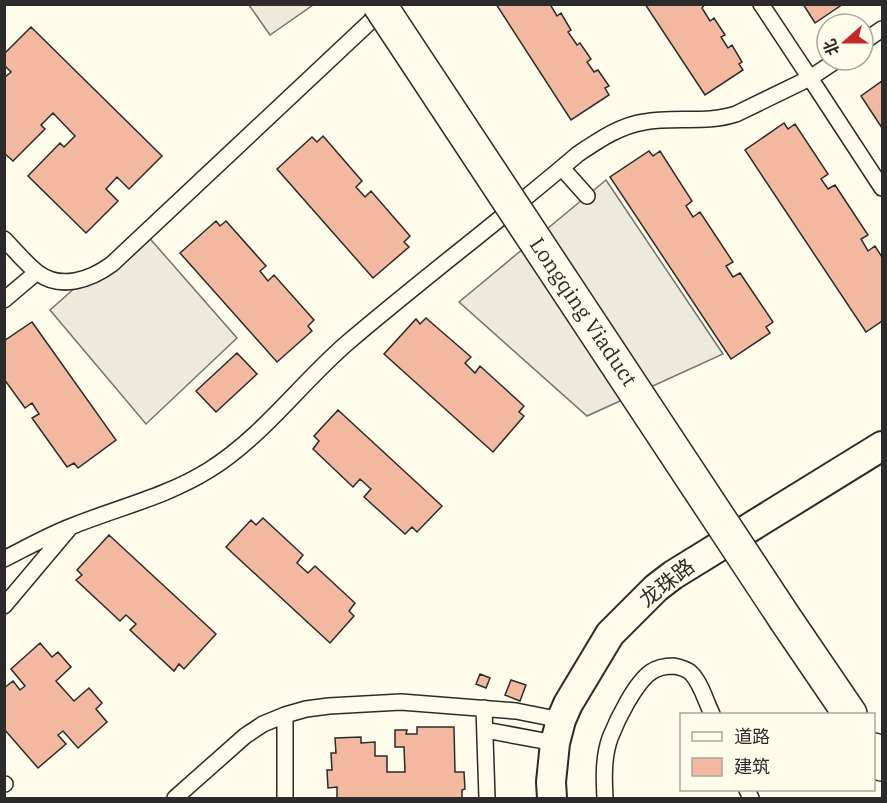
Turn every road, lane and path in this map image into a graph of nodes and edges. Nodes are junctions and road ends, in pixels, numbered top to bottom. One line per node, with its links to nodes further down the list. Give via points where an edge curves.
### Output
1 (379, 4): 18 (main road, Longqing Viaduct, bridge)
2 (385, 4): 10 (lane, via 112,264 74,282 55,281)
3 (761, 4): 5 (lane)
4 (819, 72): 5 (lane)
5 (810, 78): 6 (lane, via 723,118 647,121 619,129); 7 (lane)
6 (562, 168): 8 (lane); 13 (lane, via 344,346 227,458 169,491)
7 (882, 188)
8 (587, 196)
9 (4, 239): 10 (lane)
10 (37, 272): 11 (lane)
11 (4, 300)
12 (882, 446): 21 (street, 龙珠路, via 656,588 610,634 568,704)
13 (70, 526): 14 (lane); 15 (lane)
14 (4, 559)
15 (4, 606)
16 (484, 708): 19 (lane, via 401,702 329,706); 20 (lane); 21 (lane, via 516,711)
17 (712, 713): 26 (lane, via 690,672 665,666 651,672 624,708 609,740)
18 (849, 713)
19 (285, 715): 22 (lane, via 245,736); 23 (lane)
20 (485, 730): 21 (lane); 24 (lane)
21 (558, 732): 25 (street, 龙珠路)
22 (175, 798)
23 (285, 798)
24 (487, 798)
25 (552, 798)
26 (605, 798)

